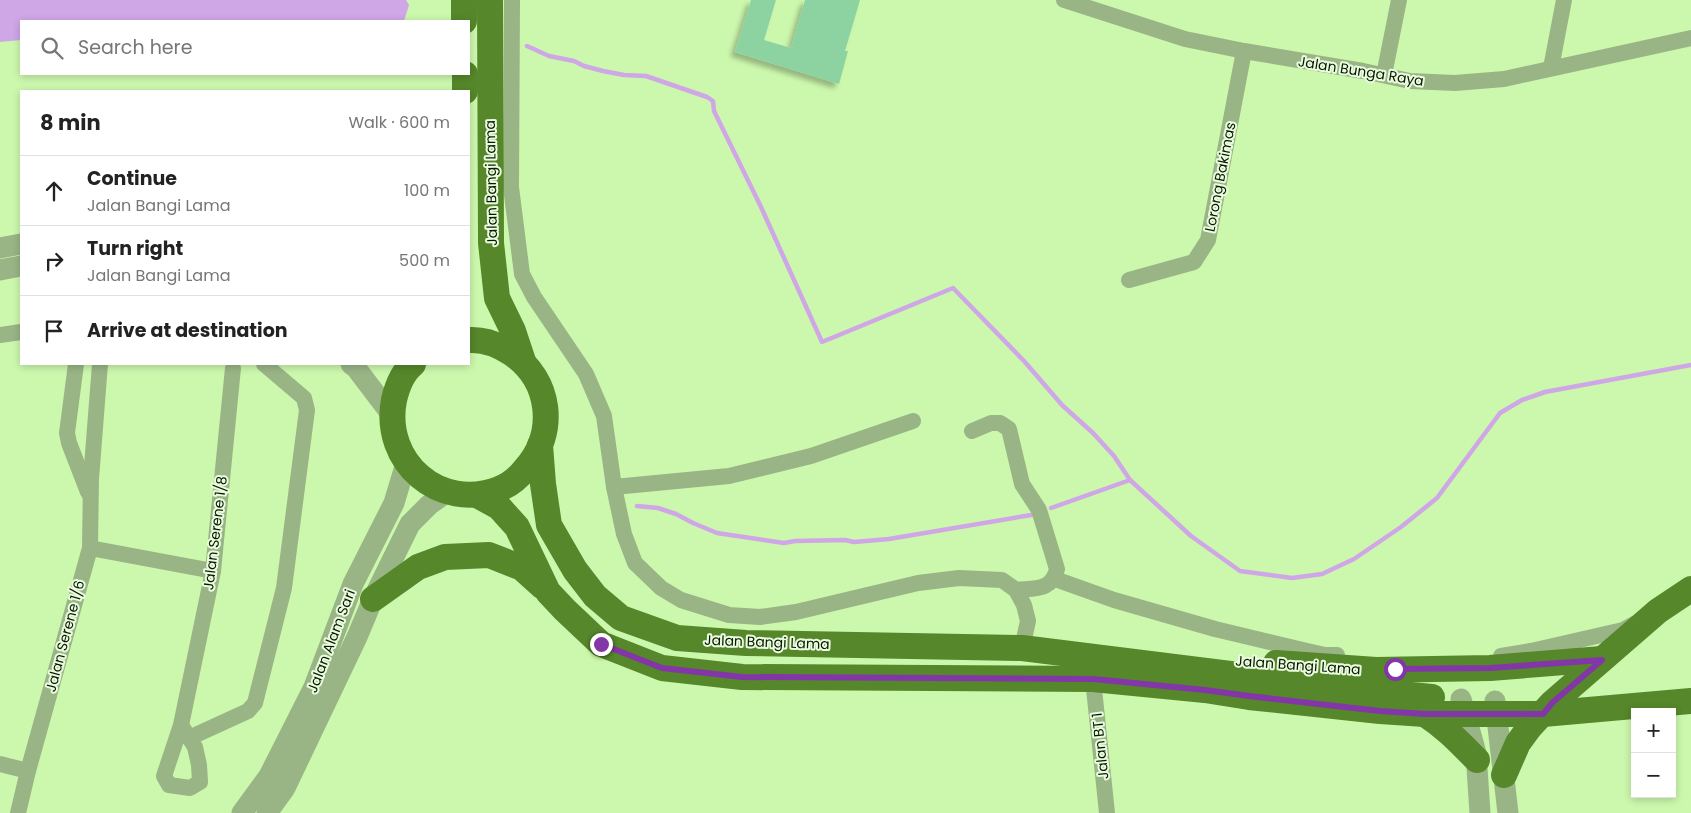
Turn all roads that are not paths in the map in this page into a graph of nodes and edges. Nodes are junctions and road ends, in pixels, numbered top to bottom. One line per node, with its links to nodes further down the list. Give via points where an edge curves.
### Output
1 (464, 0): 7 (main road)
2 (490, 0): 22 (main road, Jalan Bangi Lama, via 491,242 498,298 514,330)
3 (512, 0): 34 (street, via 511,187 522,274 596,394 604,416)
4 (1064, 0): 9 (street, Jalan Bunga Raya, via 1185,39)
5 (1399, 0): 12 (street)
6 (1564, 0): 10 (street)
7 (464, 20)
8 (1691, 38): 10 (street, Jalan Bunga Raya)
9 (1244, 51): 12 (street, Jalan Bunga Raya); 18 (street, Lorong Bakimas, via 1208,240 1194,262)
10 (1551, 68): 12 (street, Jalan Bunga Raya, via 1504,79 1455,83 1410,81)
11 (465, 75): 13 (main road)
12 (1384, 75)
13 (465, 90)
14 (20, 244): 15 (street)
15 (0, 248)
16 (20, 266): 17 (street)
17 (0, 270)
18 (1129, 280)
19 (20, 332): 20 (street)
20 (0, 335)
21 (473, 340): 22 (main road, Jalan Bangi Lama, via 502,346)
22 (523, 361): 32 (main road, Jalan Bangi Lama, via 538,382 546,407 545,433)
23 (76, 365): 37 (street, Jalan Serene 1/6, via 67,433)
24 (100, 365): 37 (street, Jalan Serene 1/6)
25 (265, 365): 39 (street, Jalan Serene 1/8, via 304,398 307,410 284,588 256,703 248,710 185,731)
26 (352, 365): 29 (street)
27 (412, 365): 29 (main road, Jalan Bangi Lama, via 396,389)
28 (232, 368): 39 (street, Jalan Serene 1/8)
29 (392, 414): 33 (main road, Jalan Bangi Lama, via 395,440)
30 (913, 420): 34 (street, via 811,456 729,476)
31 (972, 431): 40 (street, via 1000,422 1009,429 1022,484 1039,510 1057,569)
32 (540, 445): 36 (main road, Jalan Bangi Lama, via 536,457 519,477 501,488); 46 (main road, Jalan Bangi Lama, via 549,525 595,596 621,618 677,638 746,643)
33 (406, 463): 35 (main road, Jalan Bangi Lama, via 424,481); 60 (street, Jalan Alam Sari, via 394,503 353,584 314,687 269,776)
34 (614, 487): 42 (street, via 624,534 635,563 661,588 681,600 729,615 760,617 796,612 918,583 959,578 1002,580)
35 (447, 492): 36 (main road, Jalan Bangi Lama); 44 (street, Jalan Alam Sari, via 428,505 410,524)
36 (477, 495): 43 (main road, Jalan Bangi Lama, via 499,507 517,527)
37 (91, 499): 38 (street, Jalan Serene 1/6)
38 (90, 548): 39 (street); 57 (street, Jalan Serene 1/6)
39 (213, 571)
40 (1055, 579): 42 (street, via 1044,588); 45 (street, via 1215,629 1325,655 1474,660 1623,630)
41 (1691, 589): 45 (main road)
42 (1016, 590): 46 (street, via 1028,621)
43 (548, 592): 44 (main road, via 522,568 489,554 446,557 418,567); 49 (main road, Jalan Bangi Lama, via 601,644 662,668 742,677)
44 (374, 599): 61 (street, Jalan Alam Sari, via 286,788)
45 (1658, 611): 48 (main road)
46 (1022, 648): 47 (main road, Jalan Bangi Lama)
47 (1114, 660): 48 (main road, Jalan Bangi Lama, via 1171,656 1376,670 1490,668); 51 (main road, Jalan Bangi Lama, via 1377,692)
48 (1602, 660): 54 (main road)
49 (1093, 679): 53 (main road, Jalan Bangi Lama); 62 (street, Jalan BT 1)
50 (1691, 701): 54 (main road, Jalan Bangi Lama)
51 (1464, 707): 52 (main road, Jalan Bangi Lama); 53 (main road, Jalan Bangi Lama); 55 (street)
52 (1496, 708): 54 (main road, Jalan Bangi Lama, via 1523,706); 58 (street)
53 (1425, 714): 55 (main road, via 1442,725)
54 (1543, 714): 58 (main road, via 1518,743)
55 (1476, 760): 63 (street)
56 (0, 764): 57 (street)
57 (28, 770): 59 (street, Jalan Serene 1/6)
58 (1504, 775): 64 (street)
59 (18, 813)
60 (242, 813)
61 (267, 813)
62 (1107, 813)
63 (1480, 813)
64 (1508, 813)

